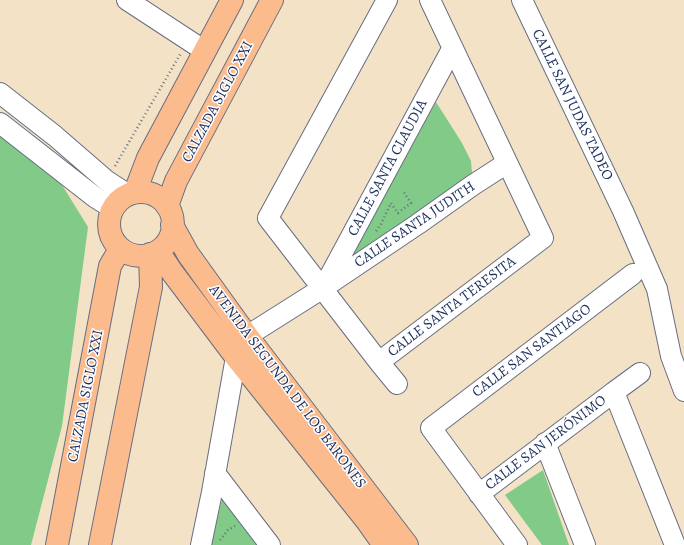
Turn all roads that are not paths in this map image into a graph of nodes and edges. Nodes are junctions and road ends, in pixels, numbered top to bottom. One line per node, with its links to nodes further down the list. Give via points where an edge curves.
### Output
1 (127, 0): 7 (street)
2 (232, 0): 7 (main road)
3 (272, 0): 13 (main road, CALZADA SIGLO XXI, via 176,182)
4 (387, 0): 17 (street, CALLE SANTA TERESITA, via 268,218)
5 (430, 0): 8 (street, CALLE SANTA TERESITA)
6 (522, 0): 23 (street, CALLE SAN JUDAS TADEO, via 623,211 657,289 671,356)
7 (197, 46): 12 (main road, via 148,158)
8 (452, 48): 11 (street, CALLE SANTA TERESITA); 17 (street, CALLE SANTA CLAUDIA)
9 (0, 93): 12 (street, via 55,136)
10 (0, 123): 12 (street, via 96,198)
11 (507, 163): 17 (street, CALLE SANTA JUDITH); 20 (street, CALLE SANTA TERESITA, via 542,238)
12 (125, 198): 13 (main road, via 141,191 154,194 163,201); 14 (main road, via 110,219 109,230)
13 (170, 216): 15 (main road, via 171,232 168,240); 18 (main road, AVENIDA SEGUNDA DE LOS BARONES, via 188,254)
14 (120, 249): 15 (main road, via 144,256); 28 (main road, CALZADA SIGLO XXI, via 110,266)
15 (154, 252): 19 (main road, AVENIDA SEGUNDA DE LOS BARONES); 29 (main road, via 151,287)
16 (633, 274): 27 (street, CALLE SAN SANTIAGO, via 431,428)
17 (323, 288): 18 (street, CALLE SANTA JUDITH); 20 (street, CALLE SANTA TERESITA)
18 (247, 336): 19 (street); 33 (main road, AVENIDA SEGUNDA DE LOS BARONES)
19 (236, 357): 26 (street); 32 (main road, AVENIDA SEGUNDA DE LOS BARONES)
20 (379, 362): 22 (street)
21 (640, 373): 24 (street, CALLE SAN JERÓNIMO)
22 (397, 384)
23 (684, 391)
24 (614, 392): 25 (street, CALLE SAN JERÓNIMO); 36 (street, CALLE SAN JERÓNIMO)
25 (545, 443): 27 (street, CALLE SAN JERÓNIMO); 35 (street)
26 (215, 473): 30 (street); 31 (street)
27 (479, 494): 34 (street)
28 (57, 545)
29 (100, 545)
30 (201, 545)
31 (270, 545)
32 (384, 545)
33 (407, 545)
34 (517, 545)
35 (585, 545)
36 (674, 545)

